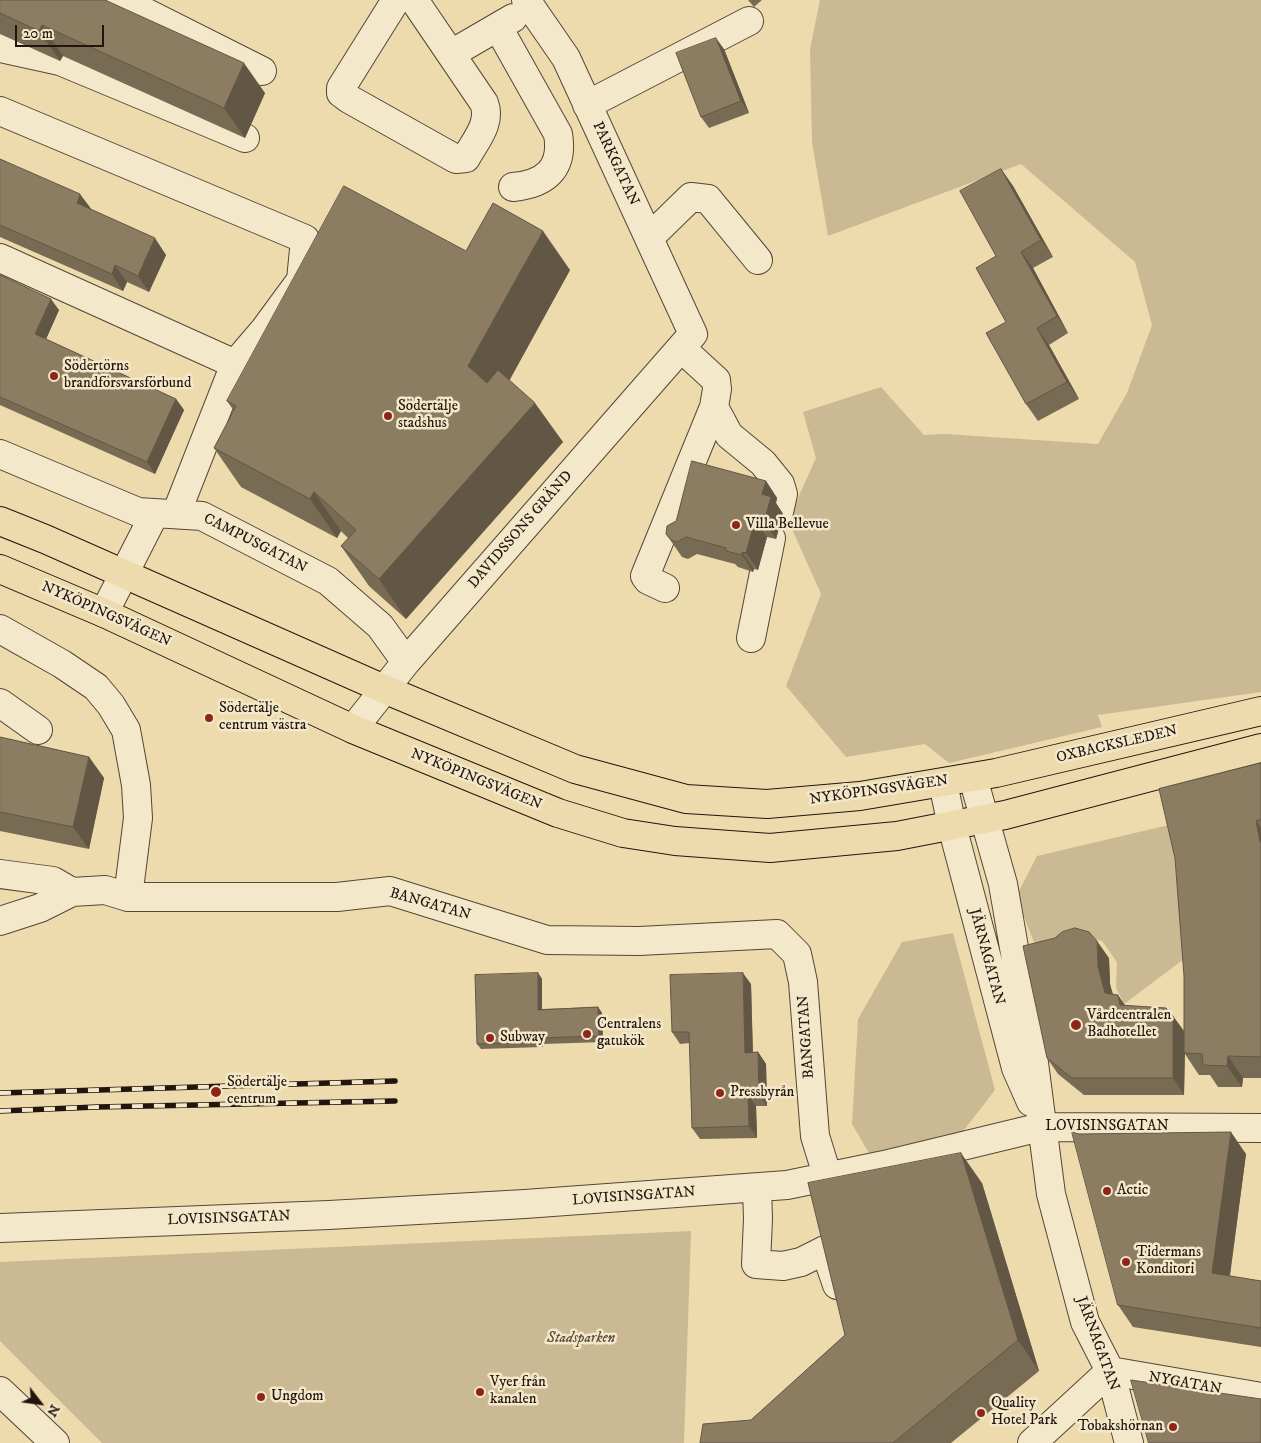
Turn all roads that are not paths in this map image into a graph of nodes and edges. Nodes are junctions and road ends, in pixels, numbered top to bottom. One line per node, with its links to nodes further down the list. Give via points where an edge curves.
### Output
1 (121, 0): 9 (street)
2 (396, 0): 8 (street, via 341,88 341,93 462,160 486,122 487,110)
3 (414, 0): 8 (street)
4 (529, 4): 6 (street); 10 (street, PARKGATAN, via 566,58)
5 (749, 21): 10 (street)
6 (498, 27): 8 (street); 13 (street, via 558,134 560,146 554,167 542,180 529,186)
7 (0, 48): 12 (street, via 60,61)
8 (451, 54)
9 (262, 71)
10 (587, 105): 14 (street, PARKGATAN)
11 (0, 111): 18 (street, via 305,239 301,280)
12 (245, 138)
13 (513, 187)
14 (649, 238): 16 (street, via 691,197 708,199); 17 (street, PARKGATAN)
15 (0, 258): 18 (street)
16 (758, 260)
17 (687, 341): 19 (street, via 716,380); 31 (street, DAVIDSSONS GRÄND)
18 (235, 364): 22 (street)
19 (714, 407): 21 (street, via 729,435 764,463 780,484 784,494); 27 (street, via 645,576)
20 (0, 454): 22 (street, CAMPUSGATAN, via 138,512)
21 (779, 512)
22 (165, 513): 26 (street); 31 (street, CAMPUSGATAN, via 202,516 328,581 380,626)
23 (0, 521): 26 (main road, NYKÖPINGSVÄGEN)
24 (771, 538): 30 (street)
25 (0, 569): 28 (main road, NYKÖPINGSVÄGEN)
26 (124, 574): 28 (street); 32 (main road, NYKÖPINGSVÄGEN)
27 (665, 588)
28 (104, 613): 35 (main road, NYKÖPINGSVÄGEN)
29 (0, 629): 44 (street, via 96,687 112,705 126,730 138,818)
30 (751, 638)
31 (406, 662): 32 (street, DAVIDSSONS GRÄND)
32 (384, 689): 35 (street, DAVIDSSONS GRÄND); 39 (main road, NYKÖPINGSVÄGEN, via 575,769 686,799 767,804 860,796)
33 (0, 703): 36 (street)
34 (1261, 711): 38 (main road, OXBACKSLEDEN)
35 (353, 729): 41 (main road, NYKÖPINGSVÄGEN, via 558,813 623,832 666,840 770,848 897,836)
36 (38, 730)
37 (1261, 748): 40 (main road)
38 (973, 778): 39 (main road, NYKÖPINGSVÄGEN); 40 (street, JÄRNAGATAN)
39 (942, 783): 41 (street, JÄRNAGATAN)
40 (984, 819): 41 (main road, NYKÖPINGSVÄGEN); 46 (street, JÄRNAGATAN, via 1003,884 1034,1063)
41 (952, 826): 46 (street, JÄRNAGATAN, via 1016,1068)
42 (0, 874): 43 (street, via 53,880)
43 (72, 892): 44 (street, BANGATAN, via 104,890); 45 (street, via 40,908)
44 (128, 897): 48 (street, BANGATAN, via 338,897 390,891 547,940 640,941 777,934 797,954 803,982 815,1136)
45 (0, 921)
46 (1041, 1127): 47 (street, LOVISINSGATAN); 48 (street, LOVISINSGATAN); 52 (street, JÄRNAGATAN, via 1051,1194 1085,1322)
47 (1261, 1128)
48 (828, 1178): 49 (street, LOVISINSGATAN)
49 (757, 1188): 50 (street, LOVISINSGATAN, via 329,1215); 51 (street, via 756,1264 783,1266 801,1262 825,1250 838,1289)
50 (0, 1228)
51 (840, 1312)
52 (1110, 1371): 54 (street, NYGATAN); 56 (street); 57 (street, JÄRNAGATAN)
53 (0, 1391): 55 (street)
54 (1261, 1397)
55 (56, 1443)
56 (1032, 1443)
57 (1129, 1443)

